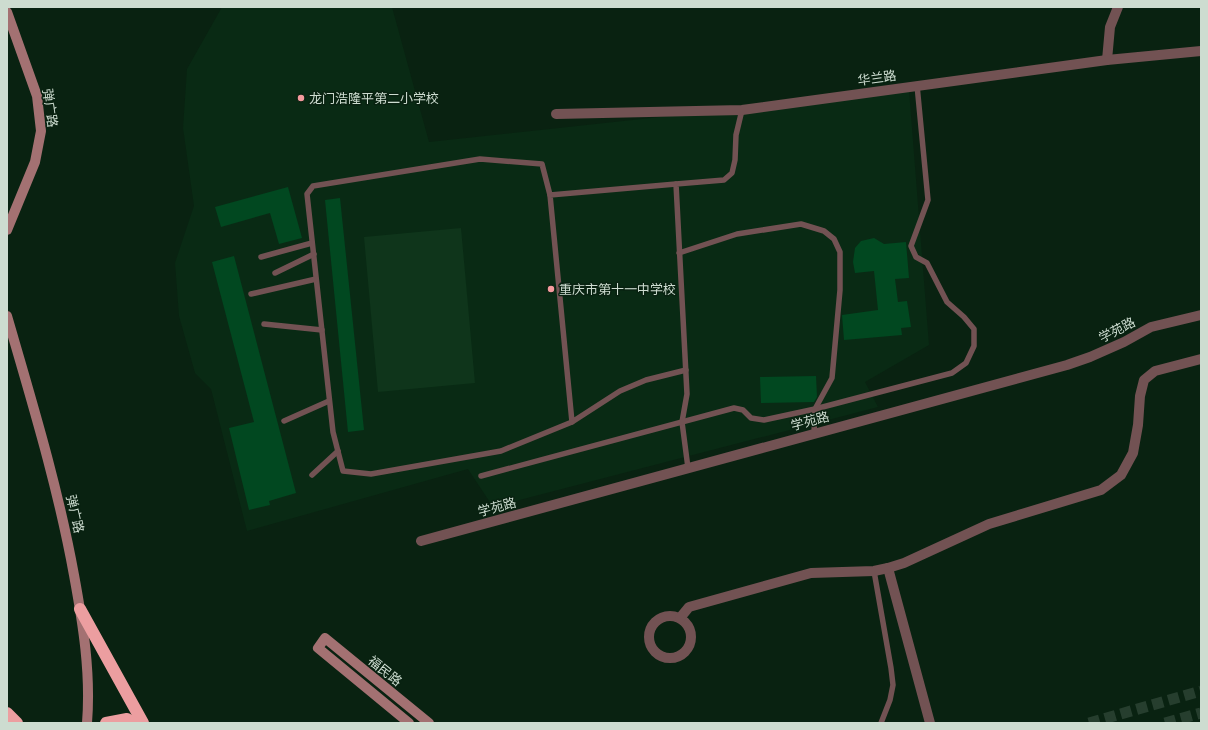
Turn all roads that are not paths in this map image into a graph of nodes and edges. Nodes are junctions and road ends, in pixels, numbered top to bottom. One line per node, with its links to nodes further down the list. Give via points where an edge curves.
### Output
1 (1118, 7): 4 (street, via 1110,26)
2 (7, 12): 10 (main road, 弹广路, via 37,96 42,132 35,162)
3 (1201, 51): 4 (street, 华兰路)
4 (1107, 60): 5 (street, 华兰路)
5 (917, 85): 6 (street, 华兰路); 25 (lane, via 928,200 910,246 916,257 927,263 947,302 964,316 974,329 974,346 966,363 952,373)
6 (742, 110): 7 (street, 华兰路); 8 (lane, via 736,135 732,174 724,180)
7 (556, 114)
8 (676, 184): 9 (lane); 12 (lane)
9 (550, 195): 11 (lane, via 542,164 480,159 313,186 307,194); 27 (lane)
10 (7, 230)
11 (312, 243): 13 (lane); 14 (lane)
12 (680, 253): 23 (lane); 25 (lane, via 737,234 801,224 824,231 834,239 840,252 840,290 832,378)
13 (314, 254): 15 (lane); 16 (lane)
14 (261, 257)
15 (275, 273)
16 (316, 279): 17 (lane); 21 (lane)
17 (250, 294)
18 (1201, 315): 29 (street, 学苑路, via 1151,327 1124,342 1073,363)
19 (7, 316): 37 (main road, 弹广路, via 56,492)
20 (264, 324): 21 (lane)
21 (322, 330): 24 (lane)
22 (1201, 358): 35 (street, via 1155,371 1144,380 1133,453 1121,475 1101,490 989,524)
23 (686, 370): 27 (lane, via 646,380 620,391); 28 (lane, via 687,394)
24 (329, 401): 26 (lane); 30 (lane, via 332,432)
25 (815, 409): 28 (lane, via 764,420 751,418 743,410 734,408); 29 (lane)
26 (284, 421)
27 (572, 422): 30 (lane, via 501,451 371,474 343,471)
28 (682, 422): 31 (lane); 33 (lane)
29 (814, 434): 31 (street, 学苑路)
30 (338, 451): 32 (lane)
31 (688, 468): 34 (street, 学苑路)
32 (312, 475)
33 (481, 476)
34 (421, 541)
35 (888, 568): 36 (street); 48 (street)
36 (874, 570): 38 (street, via 812,573 689,607); 47 (lane, via 892,685 890,700)
37 (80, 609): 41 (main road, 弹广路, via 87,659); 44 (highway)
38 (680, 618): 38 (street, via 665,616 655,621 652,626 649,641 659,655 675,657 685,652 688,647 690,631)
39 (7, 713): 40 (highway)
40 (17, 723)
41 (87, 723)
42 (106, 723): 43 (highway, via 127,719)
43 (134, 723)
44 (143, 723)
45 (410, 723): 46 (main road, 福民路, via 318,648 325,638)
46 (429, 723)
47 (881, 723)
48 (930, 723)

